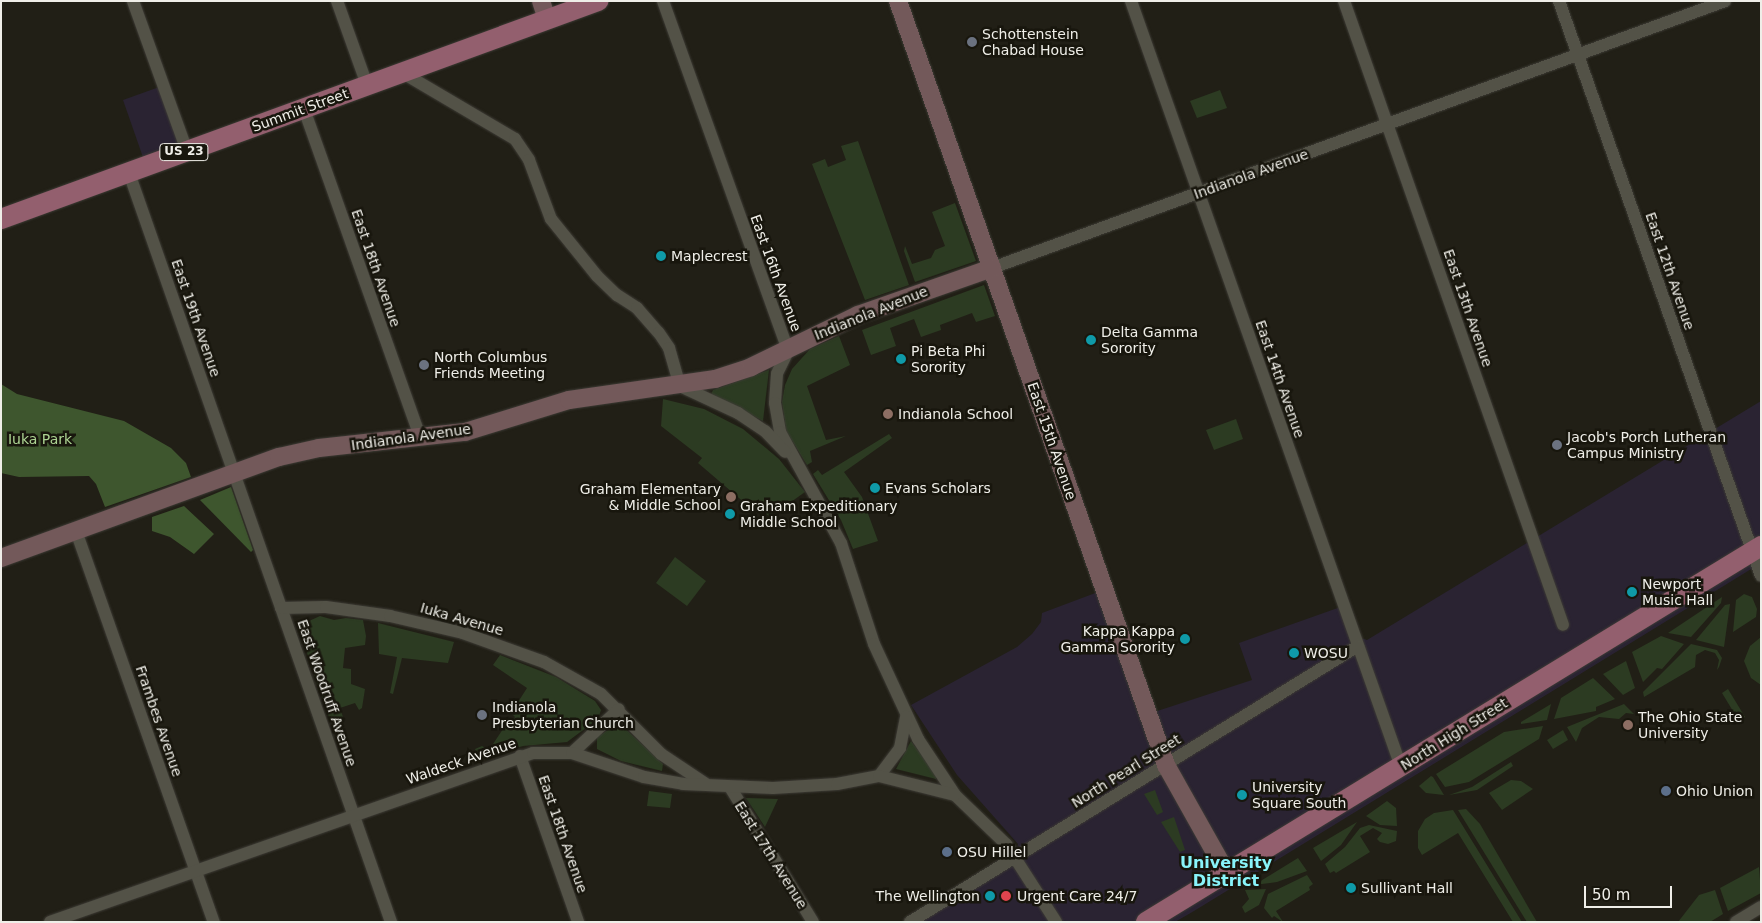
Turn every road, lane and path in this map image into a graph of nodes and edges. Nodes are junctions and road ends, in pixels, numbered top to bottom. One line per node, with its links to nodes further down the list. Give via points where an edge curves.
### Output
1 (133, 1): 16 (street)
2 (337, 1): 13 (street)
3 (598, 1): 10 (main road, Summit Street / US 23)
4 (663, 1): 21 (street, East 16th Avenue)
5 (898, 1): 20 (street, East 15th Avenue)
6 (1131, 1): 18 (street, East 14th Avenue)
7 (1344, 1): 15 (street, East 13th Avenue)
8 (1559, 1): 11 (street, East 12th Avenue)
9 (1726, 1): 11 (street, Indianola Avenue)
10 (544, 10): 12 (main road, Summit Street / US 23)
11 (1578, 55): 15 (street, Indianola Avenue); 27 (street, East 12th Avenue)
12 (403, 73): 13 (main road, Summit Street / US 23); 22 (street, via 515,139 528,160 551,219 607,286 636,308 659,333 669,348)
13 (367, 85): 14 (main road, Summit Street / US 23)
14 (304, 109): 16 (main road, Summit Street / US 23); 23 (street, East 18th Avenue)
15 (1387, 124): 18 (street, Indianola Avenue); 31 (street, East 13th Avenue)
16 (187, 151): 17 (main road, Summit Street / US 23)
17 (129, 173): 19 (main road, Summit Street / US 23); 25 (street, East 19th Avenue)
18 (1198, 193): 20 (street, Indianola Avenue); 32 (street, East 14th Avenue)
19 (3, 214)
20 (992, 268): 21 (street, Indianola Avenue, via 858,315); 37 (street, East 15th Avenue)
21 (788, 351): 22 (street, Indianola Avenue, via 714,379); 24 (street, East 16th Avenue, via 777,374 775,404 780,432)
22 (680, 386): 23 (street, Indianola Avenue, via 569,400 465,432); 24 (street, via 751,422)
23 (420, 437): 25 (street, Indianola Avenue, via 319,448)
24 (792, 458): 34 (street, East 16th Avenue, via 841,543 874,644)
25 (234, 473): 26 (street, Indianola Avenue); 30 (street, East Woodruff Avenue)
26 (76, 531): 28 (street, Indianola Avenue); 45 (street, Frambes Avenue)
27 (1756, 548): 29 (street, East 12th Avenue); 38 (main road, North High Street)
28 (1, 558)
29 (1761, 576)
30 (281, 608): 33 (street, Iuka Avenue, via 353,610 463,633 568,673); 43 (street, East Woodruff Avenue)
31 (1563, 625)
32 (1358, 646): 37 (street, North Pearl Street); 38 (street, East 14th Avenue)
33 (619, 709): 35 (street); 40 (street, Iuka Avenue, via 661,754)
34 (906, 717): 39 (street, via 900,748); 42 (street, East 16th Avenue)
35 (572, 753): 36 (street, Waldeck Avenue, via 545,752); 40 (street, Waldeck Avenue, via 644,777)
36 (520, 756): 43 (street, Waldeck Avenue); 51 (street, East 18th Avenue)
37 (1166, 765): 44 (street, North Pearl Street); 46 (street, East 15th Avenue)
38 (1401, 767): 46 (main road, North High Street)
39 (879, 776): 41 (street, Waldeck Avenue, via 802,786); 42 (street, Waldeck Avenue)
40 (710, 786): 41 (street, Waldeck Avenue)
41 (730, 787): 52 (street, East 17th Avenue)
42 (955, 795): 44 (street, East 16th Avenue, via 993,828)
43 (354, 815): 45 (street, Waldeck Avenue); 50 (street, East Woodruff Avenue)
44 (1015, 856): 53 (street, North Pearl Street); 54 (street, East 16th Avenue)
45 (195, 870): 48 (street, Waldeck Avenue); 49 (street, Frambes Avenue)
46 (1226, 872): 55 (main road, North High Street)
47 (1761, 907): 56 (street)
48 (50, 922)
49 (214, 922)
50 (391, 922)
51 (578, 922)
52 (813, 922)
53 (910, 922)
54 (1056, 922)
55 (1146, 922)
56 (1736, 922)

